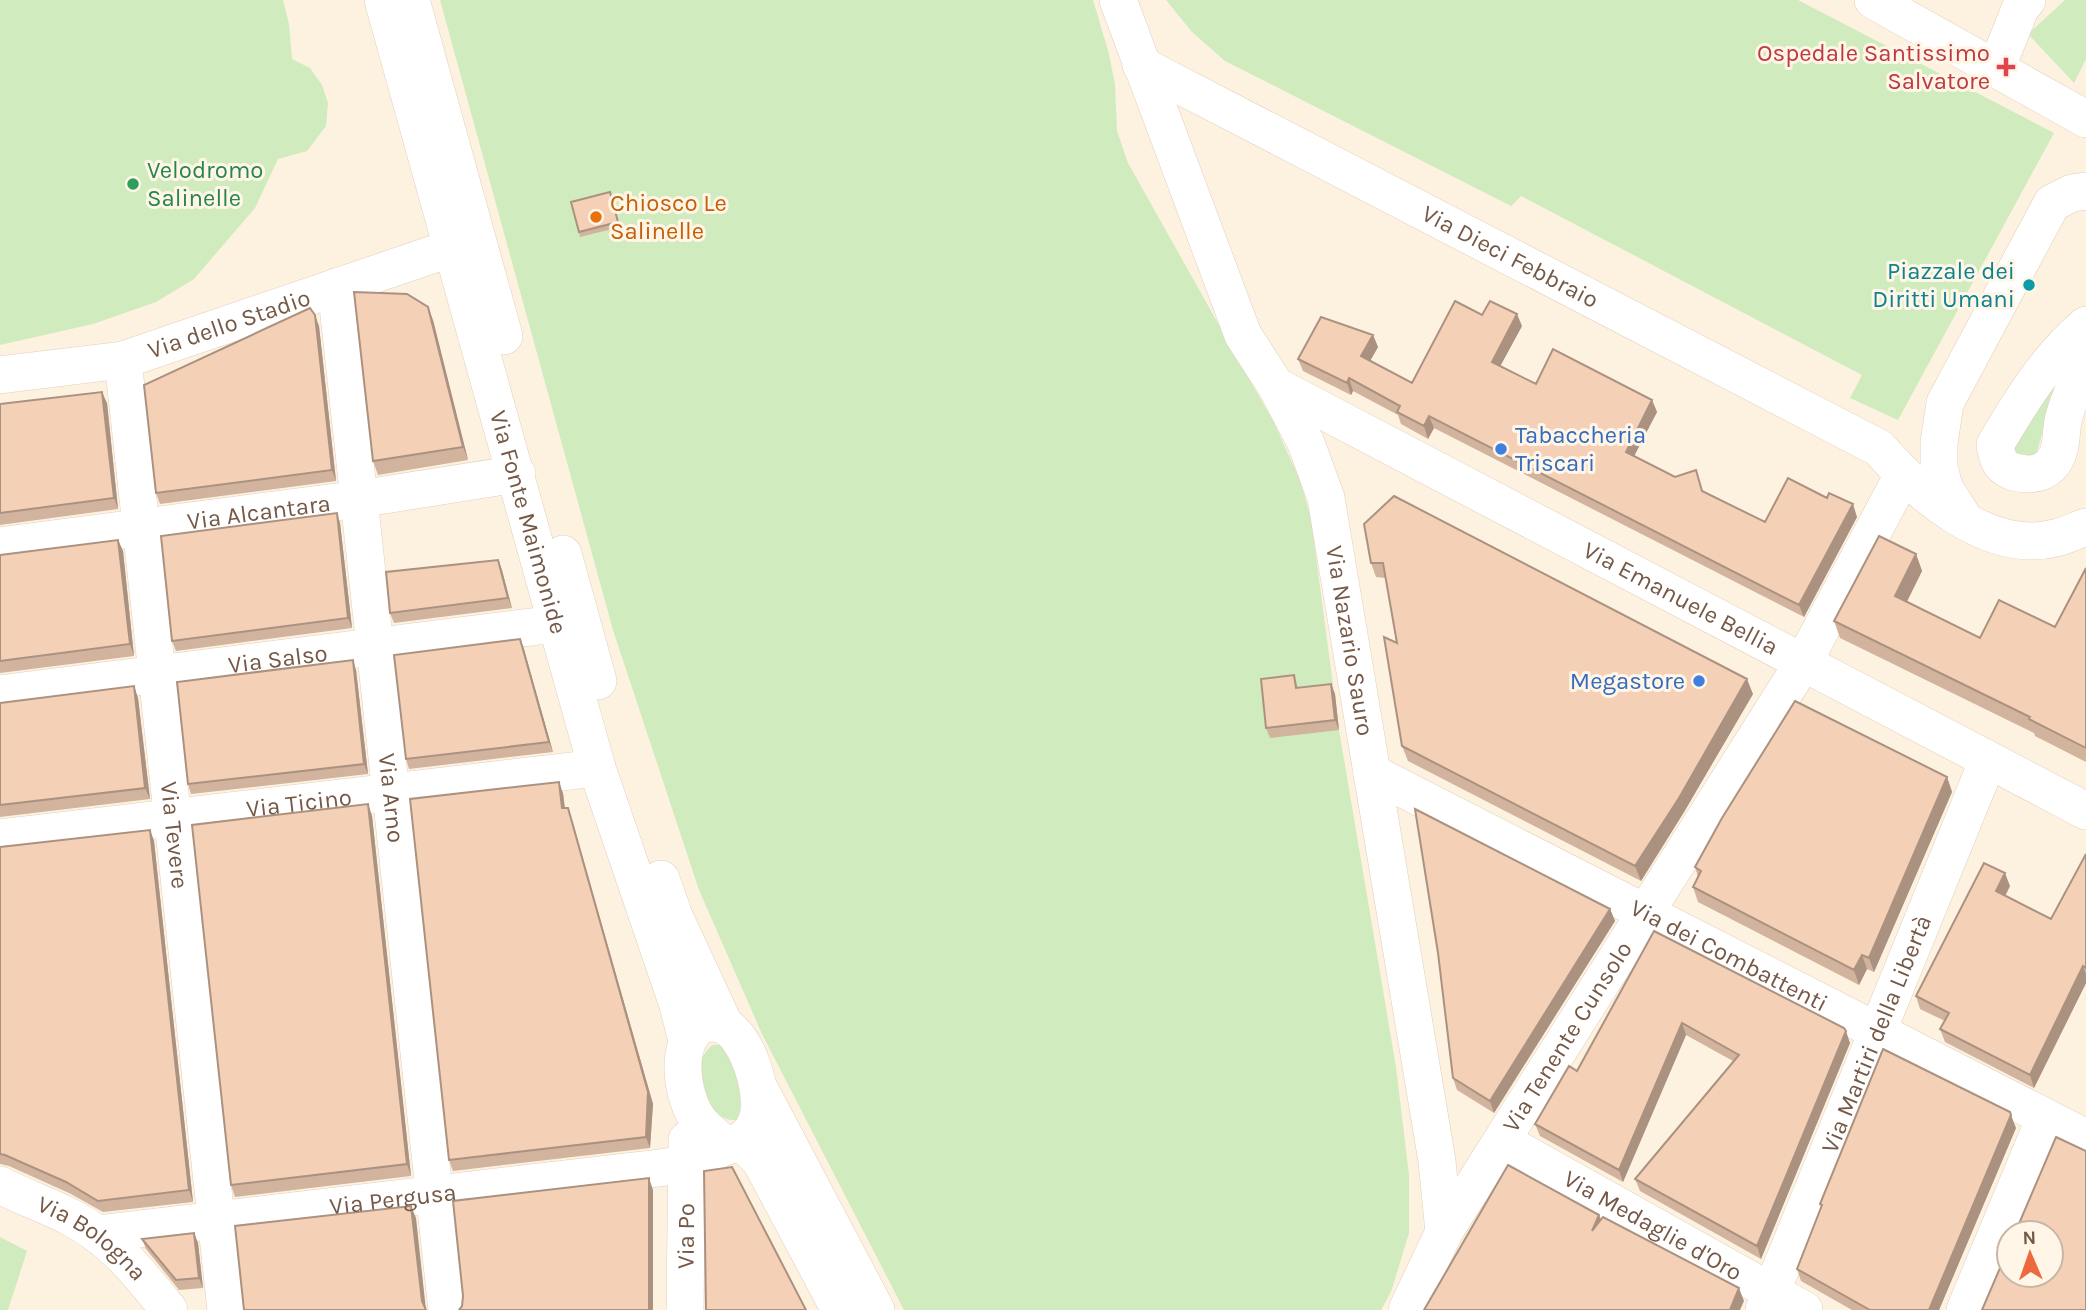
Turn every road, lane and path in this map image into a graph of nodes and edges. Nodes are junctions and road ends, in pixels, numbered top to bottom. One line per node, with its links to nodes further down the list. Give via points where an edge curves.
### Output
1 (383, 0): 10 (street, Via Fonte Maimonide)
2 (411, 0): 10 (street, Via Fonte Maimonide)
3 (1118, 0): 6 (street, Via Nazario Sauro)
4 (1873, 0): 7 (street)
5 (2027, 0): 7 (street)
6 (1141, 65): 16 (street, Via Nazario Sauro, via 1243,335); 18 (street, Via Dieci Febbraio)
7 (1996, 69): 8 (street)
8 (2086, 118)
9 (2086, 191): 17 (street, via 2052,203)
10 (464, 243): 11 (street, Via dello Stadio); 19 (street, Via Fonte Maimonide); 39 (street, Via Fonte Maimonide, via 619,758 674,916)
11 (336, 287): 13 (street, Via dello Stadio); 21 (street, Via Arno)
12 (2086, 325): 14 (street, via 2041,372 1996,445 1997,458 2006,469 2038,475 2050,465 2059,450 2072,390)
13 (123, 360): 15 (street, Via dello Stadio); 24 (street, Via Tevere)
14 (2086, 367)
15 (0, 375)
16 (1276, 386): 28 (street, Via Emanuele Bellia); 33 (street, Via Nazario Sauro, via 1306,443 1326,498)
17 (1945, 403): 18 (street, via 1915,437); 22 (street, via 1939,467 1944,487)
18 (1879, 448): 20 (street)
19 (517, 474): 21 (street, Via Alcantara); 26 (street, Via Fonte Maimonide)
20 (1903, 475): 22 (street); 28 (street, Via Tenente Cunsolo)
21 (359, 499): 24 (street, Via Alcantara); 27 (street, Via Arno)
22 (1969, 524): 23 (street, via 2024,540 2054,539)
23 (2086, 527)
24 (141, 528): 25 (street, Via Alcantara); 29 (street, Via Tevere)
25 (0, 546)
26 (555, 624): 27 (street, Via Salso); 32 (street, Via Fonte Maimonide)
27 (376, 648): 29 (street, Via Salso); 34 (street, Via Arno)
28 (1803, 663): 31 (street, Via Emanuele Bellia); 38 (street, Via Tenente Cunsolo)
29 (157, 675): 30 (street, Via Salso); 36 (street, Via Tevere)
30 (0, 694)
31 (1988, 760): 35 (street, Via Emanuele Bellia); 40 (street, Via Martiri della Libertà)
32 (597, 768): 34 (street, Via Ticino); 41 (street, Via Fonte Maimonide)
33 (1372, 774): 38 (street, Via dei Combattenti); 52 (street, Via Nazario Sauro, via 1437,1161)
34 (391, 793): 36 (street, Via Ticino); 50 (street, Via Arno)
35 (2086, 811)
36 (172, 818): 37 (street, Via Ticino); 51 (street, Via Tevere)
37 (0, 838)
38 (1645, 913): 40 (street, Via dei Combattenti); 46 (street, Via Tenente Cunsolo)
39 (725, 1026): 41 (street, via 707,1022 695,1027); 42 (street, via 751,1060)
40 (1877, 1032): 44 (street, Via dei Combattenti); 54 (street, Via Martiri della Libertà)
41 (687, 1041): 43 (street, via 683,1066)
42 (758, 1086): 47 (street, via 757,1122); 60 (street)
43 (687, 1095): 47 (street, via 710,1133); 48 (street, Via Po)
44 (2045, 1118): 45 (street, Via dei Combattenti); 63 (street)
45 (2086, 1138)
46 (1502, 1141): 52 (street, Via Tenente Cunsolo); 54 (street, Via Medaglie d'Oro)
47 (734, 1144): 48 (street, Via Pergusa); 59 (street, via 760,1160)
48 (687, 1164): 50 (street, Via Pergusa); 58 (street, Via Po)
49 (0, 1185): 53 (street, Via Bologna)
50 (435, 1195): 51 (street, Via Pergusa); 57 (street, Via Arno)
51 (216, 1220): 53 (street, Via Pergusa); 56 (street, Via Tevere)
52 (1444, 1232): 61 (street)
53 (97, 1234): 55 (street, Via Bologna, via 129,1260)
54 (1768, 1301): 62 (street, Via Medaglie d'Oro)
55 (169, 1310)
56 (226, 1310)
57 (447, 1310)
58 (685, 1310)
59 (840, 1310)
60 (876, 1310)
61 (1407, 1310)
62 (1804, 1310)
63 (1965, 1310)

